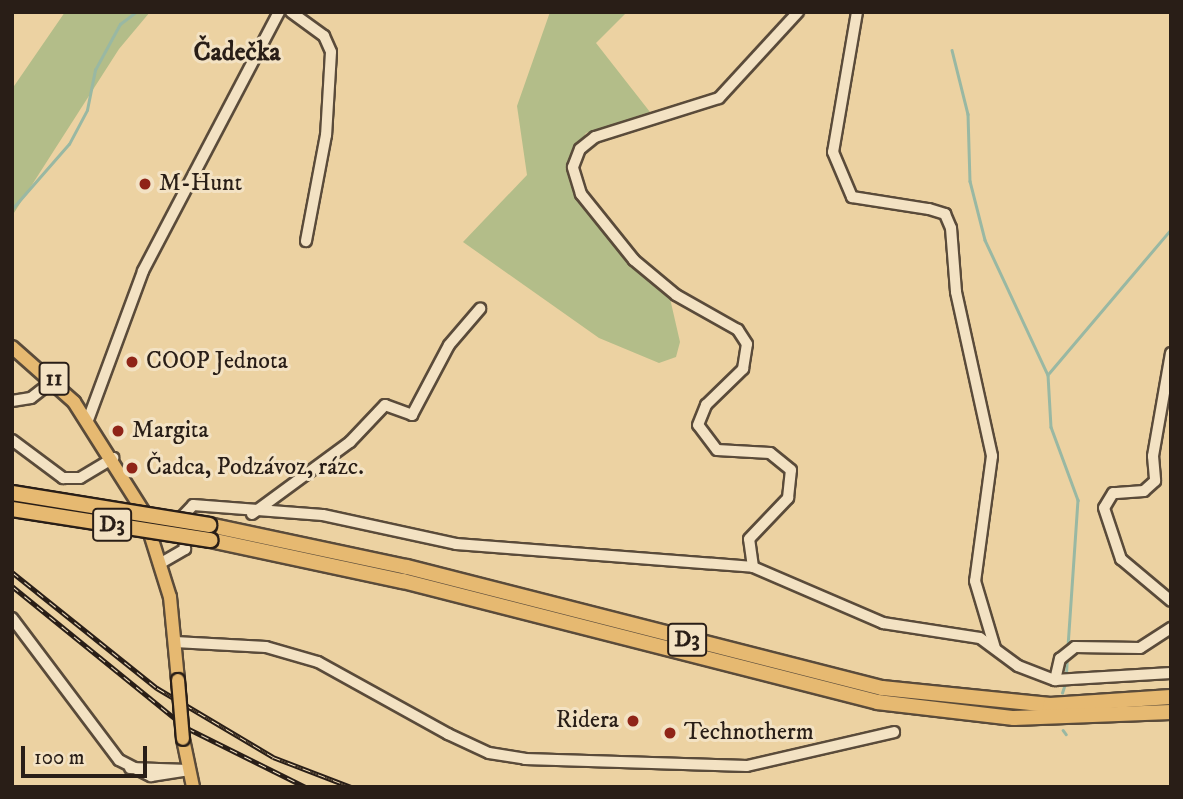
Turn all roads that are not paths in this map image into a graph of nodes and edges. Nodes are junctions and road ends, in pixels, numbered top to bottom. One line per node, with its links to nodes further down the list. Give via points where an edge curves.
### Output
1 (279, 12): 11 (street, via 144,271)
2 (290, 12): 5 (street, via 324,36 331,52 326,135)
3 (798, 12): 19 (street, via 719,98 595,136 580,149 573,167 581,194 648,274 744,337 747,361 706,405 698,425 717,450 770,453 791,470 788,498 749,539)
4 (857, 12): 24 (street, via 833,152 852,197 945,214 951,228 956,292 992,456 974,572)
5 (306, 241)
6 (481, 309): 16 (street, via 449,345 412,415 385,405 350,442)
7 (12, 348): 9 (main road, 11)
8 (1171, 353): 20 (street, via 1153,456 1155,481 1144,491 1113,493 1104,508 1121,559)
9 (54, 380): 10 (street, via 31,398); 11 (main road, 11)
10 (12, 401)
11 (88, 420): 13 (main road, 11)
12 (12, 440): 13 (street, via 63,478 80,478)
13 (113, 458): 18 (main road, 11, via 143,510)
14 (12, 494): 17 (highway, D3, bridge)
15 (12, 509): 17 (highway, D3, bridge)
16 (252, 514): 18 (street, via 193,505 182,517 185,550); 19 (street, via 353,519 456,544)
17 (210, 533): 27 (highway, D3, via 394,564 882,688 1039,704); 28 (highway, D3, via 910,708 1049,719)
18 (161, 563): 23 (main road, 11)
19 (753, 567): 24 (street, via 883,622 971,635)
20 (1171, 601)
21 (12, 618): 30 (street, via 60,673 106,747 130,768 161,777)
22 (1171, 628): 26 (street, via 1140,648 1075,647 1060,659)
23 (175, 642): 29 (street, via 266,647 318,662 469,744 525,759 747,766); 30 (main road, 11, bridge)
24 (995, 648): 26 (street, via 1017,666)
25 (1171, 673): 26 (street)
26 (1055, 680)
27 (1171, 697)
28 (1171, 712)
29 (894, 732)
30 (188, 770): 31 (main road, 11)
31 (193, 787)

